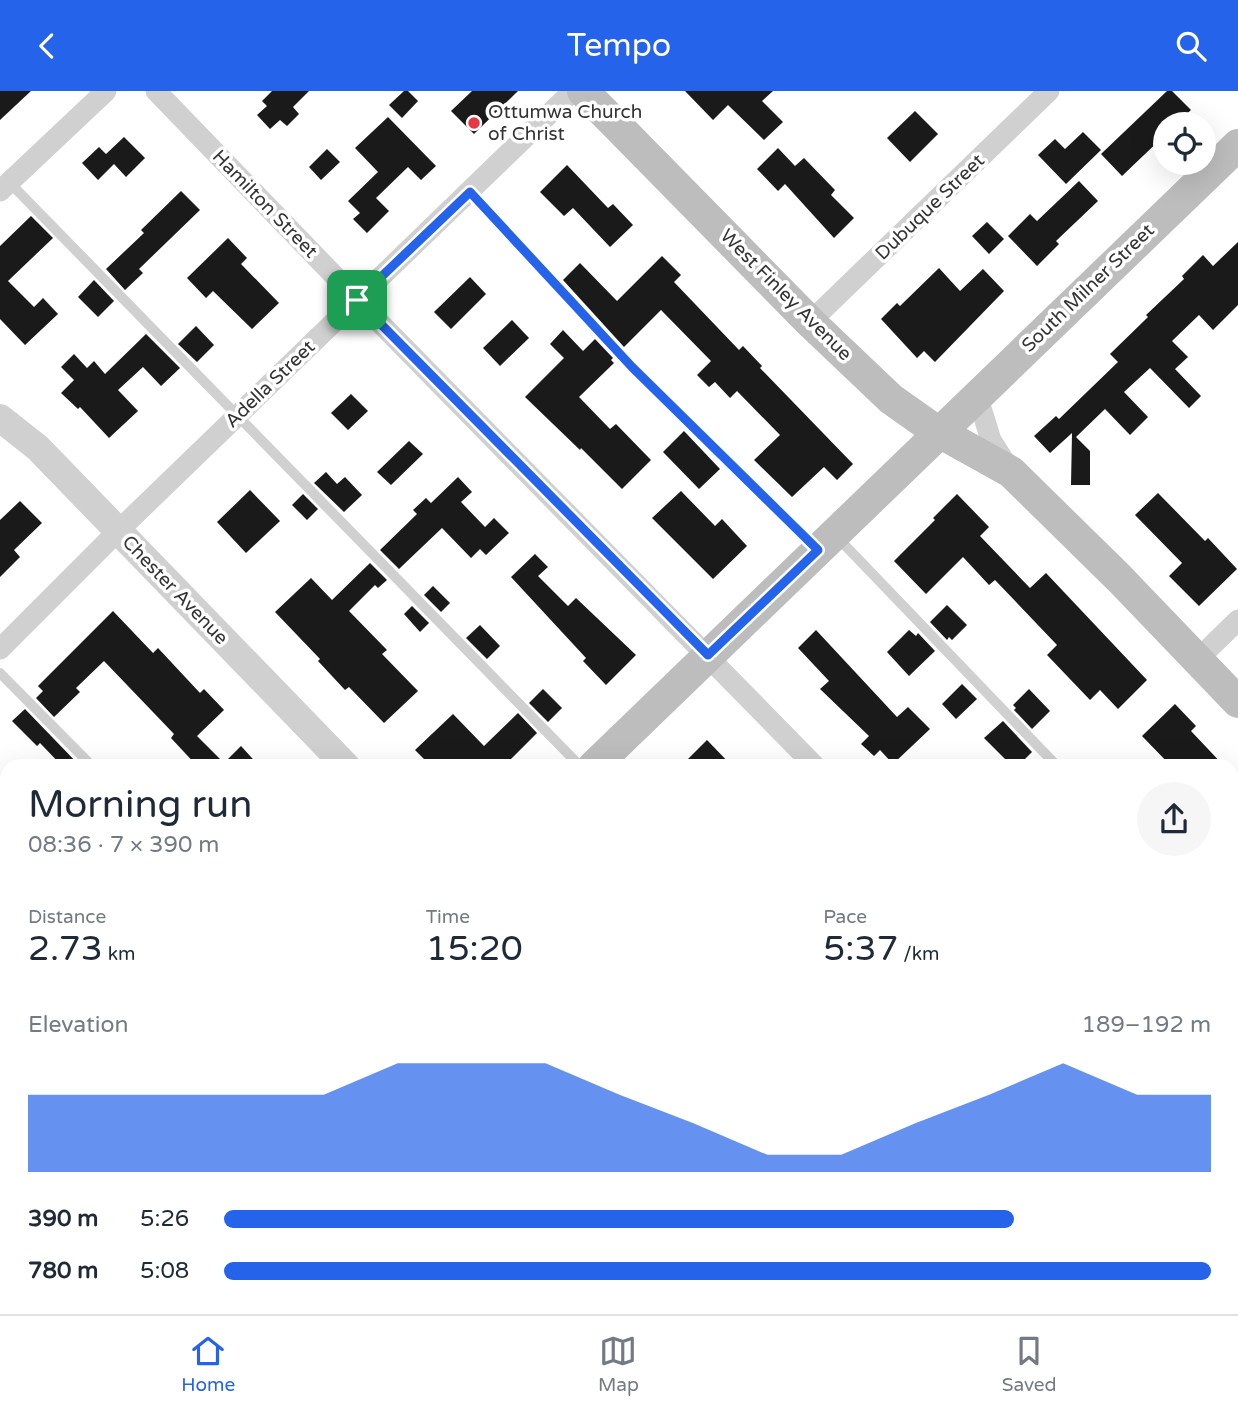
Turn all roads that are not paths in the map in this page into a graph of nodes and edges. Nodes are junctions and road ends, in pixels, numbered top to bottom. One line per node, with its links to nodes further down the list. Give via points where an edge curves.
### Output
1 (106, 91): 7 (street)
2 (156, 91): 9 (street, Hamilton Street)
3 (573, 91): 8 (street, Adella Street)
4 (583, 91): 10 (main road, West Finley Avenue)
5 (1049, 91): 10 (street, Dubuque Street)
6 (1238, 145): 11 (main road, South Milner Street)
7 (5, 187): 12 (lane)
8 (470, 192): 9 (street, Adella Street); 17 (lane, via 632,367)
9 (357, 300): 12 (street, Adella Street); 20 (street, Hamilton Street)
10 (810, 322): 14 (main road, West Finley Avenue, via 891,399)
11 (977, 395): 14 (main road, South Milner Street); 15 (street, West Finley Avenue, via 991,440)
12 (237, 415): 16 (street, Adella Street); 26 (lane)
13 (0, 418): 16 (street, Chester Avenue, via 38,448)
14 (939, 432): 15 (main road, West Finley Avenue); 17 (main road, South Milner Street)
15 (1011, 472): 21 (main road, West Finley Avenue)
16 (118, 531): 19 (street, Adella Street); 25 (street, Chester Avenue)
17 (826, 542): 20 (main road, South Milner Street); 29 (lane)
18 (1238, 620): 21 (street)
19 (0, 649)
20 (708, 655): 27 (main road, South Milner Street); 28 (street, Hamilton Street)
21 (1196, 660): 23 (main road, West Finley Avenue)
22 (0, 673): 24 (lane)
23 (1238, 702)
24 (85, 759)
25 (338, 759)
26 (573, 759)
27 (601, 759)
28 (808, 759)
29 (1050, 759)

